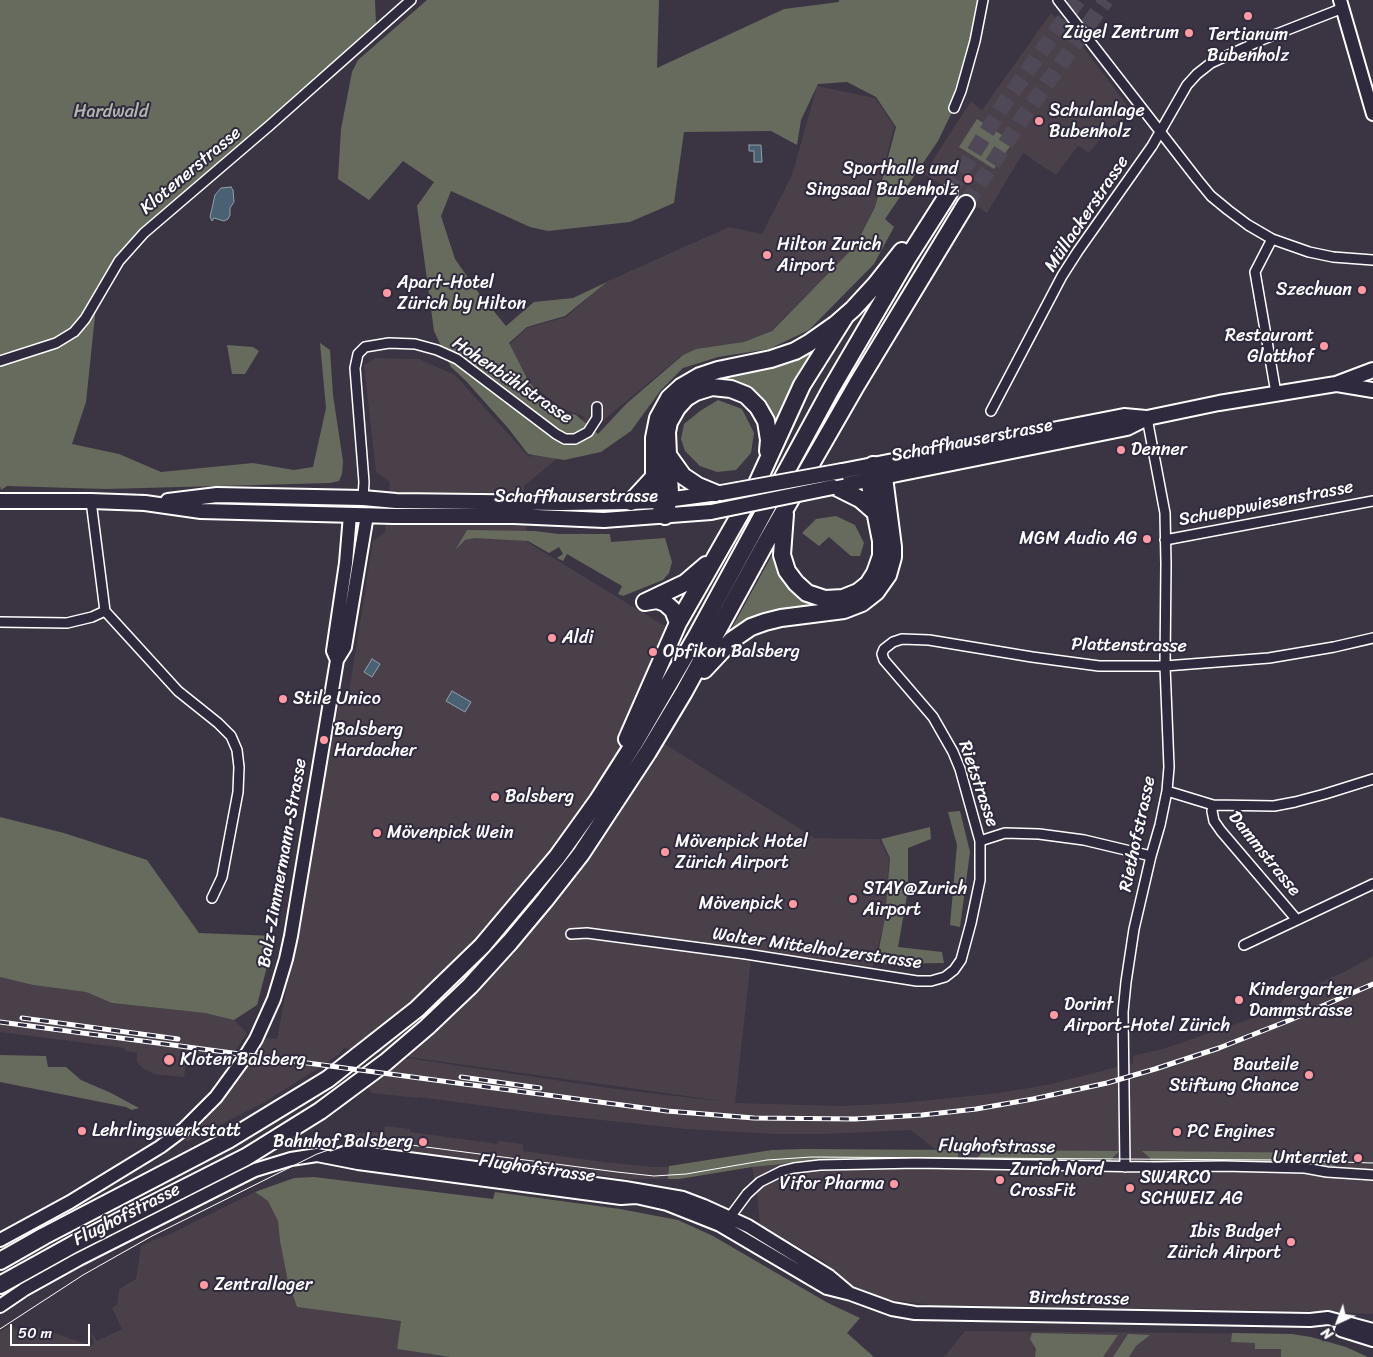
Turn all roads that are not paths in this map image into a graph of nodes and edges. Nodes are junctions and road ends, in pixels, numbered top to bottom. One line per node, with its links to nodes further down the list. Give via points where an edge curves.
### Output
1 (411, 0): 12 (street, Klotenerstrasse, via 144,232 119,262 74,332 56,343)
2 (983, 0): 5 (street, via 975,41)
3 (1058, 0): 7 (street)
4 (1342, 4): 6 (main road); 7 (street, Müllackerstrasse, via 1211,63 1187,86)
5 (954, 108)
6 (1373, 114)
7 (1161, 131): 9 (street, via 1211,196); 18 (street, Müllackerstrasse, via 1062,276)
8 (966, 204): 33 (highway, via 887,332)
9 (1272, 239): 10 (street, via 1333,257); 16 (street, via 1255,272)
10 (1373, 260)
11 (846, 315): 21 (highway, via 802,385); 23 (highway, via 795,351 708,373 675,391 661,410 655,429); 50 (highway, via 876,284 948,193 831,389 645,726)
12 (0, 361)
13 (1373, 370): 14 (main road, Schaffhauserstrasse)
14 (1336, 384): 15 (main road, Schaffhauserstrasse); 16 (main road, Schaffhauserstrasse)
15 (1373, 390)
16 (1276, 393): 19 (main road, Schaffhauserstrasse)
17 (597, 407): 26 (street, Hohenbühlstrasse, via 596,418 588,432 564,439 457,359 415,344 389,342 365,347 358,354 355,368)
18 (991, 411)
19 (1147, 418): 22 (main road, Schaffhauserstrasse, via 1124,416); 38 (street, Riethofstrasse, via 1164,510)
20 (668, 455): 21 (highway, via 668,427 676,408 696,392 719,387 746,395 761,412 769,435); 25 (highway, via 683,476); 28 (highway)
21 (767, 460): 39 (highway)
22 (876, 474): 24 (main road, Schaffhauserstrasse); 25 (main road, Schaffhauserstrasse, bridge, via 842,471); 34 (highway); 47 (highway, via 892,537 893,557 888,575 876,592 862,603 844,610 781,618 751,627 724,648)
23 (654, 477): 28 (highway); 31 (highway)
24 (835, 487): 34 (highway, via 860,498); 37 (main road, Schaffhauserstrasse, bridge, via 710,512)
25 (718, 493): 28 (main road, Schaffhauserstrasse)
26 (363, 498): 31 (main road, Schaffhauserstrasse); 32 (main road, Schaffhauserstrasse, via 217,495); 35 (main road); 36 (main road)
27 (91, 500): 29 (main road, Schaffhauserstrasse); 32 (main road, Schaffhauserstrasse); 40 (street)
28 (664, 500): 31 (main road, Schaffhauserstrasse); 37 (highway)
29 (0, 501)
30 (1373, 501): 38 (street, Schueppwiesenstrasse)
31 (631, 502)
32 (145, 503): 35 (main road, Schaffhauserstrasse, via 202,511)
33 (786, 507): 34 (highway, via 782,549 787,571 807,593 825,599 852,595 876,573 881,549); 47 (highway)
34 (875, 512)
35 (350, 514): 36 (main road, Schaffhauserstrasse); 45 (main road, Balz-Zimmermann-Strasse, via 333,651)
36 (367, 515): 37 (main road, Schaffhauserstrasse, via 604,520); 45 (main road, Balz-Zimmermann-Strasse, via 345,648)
37 (665, 516)
38 (1166, 540): 46 (street, Riethofstrasse)
39 (720, 551): 42 (highway); 42 (highway, via 696,576 645,602 657,600 665,604 673,610)
40 (105, 611): 41 (street, via 67,623); 55 (street, via 178,691 231,736 238,750 238,792 222,877)
41 (0, 622)
42 (678, 623): 50 (highway)
43 (1373, 638): 46 (street, Plattenstrasse, via 1269,658)
44 (886, 646): 46 (street, Plattenstrasse, via 902,639 929,640 1099,666); 52 (street, Rietstrasse, via 882,654 884,660 932,717 953,752)
45 (337, 660): 62 (main road, Balz-Zimmermann-Strasse, via 289,944 274,999 256,1039 216,1097 184,1129 78,1197)
46 (1165, 666): 49 (street, Riethofstrasse)
47 (684, 692): 64 (highway, via 616,802 563,878 490,965 406,1045 320,1111 246,1157)
48 (1373, 779): 51 (street, via 1281,804)
49 (1167, 792): 51 (street); 53 (street, Riethofstrasse)
50 (598, 800): 63 (highway, via 557,857 482,946 417,1009 328,1079 258,1122)
51 (1213, 805): 56 (street, Dammstrasse, via 1214,821 1221,831)
52 (980, 841): 53 (street, Rietstrasse, via 1005,833 1039,834 1084,840); 57 (street, Walter Mittelholzerstrasse, via 980,880 960,960 945,977 931,981 587,933)
53 (1151, 856): 59 (street, Riethofstrasse, via 1134,929 1124,997)
54 (1373, 884): 56 (street, Dammstrasse)
55 (212, 898)
56 (1297, 920): 58 (street, Dammstrasse)
57 (571, 934)
58 (1244, 945)
59 (1125, 1167): 60 (street, Flughofstrasse, via 1305,1168); 61 (street, Flughofstrasse, via 926,1163 794,1168 753,1187)
60 (1373, 1175)
61 (725, 1221): 65 (main road, Flughofstrasse, via 636,1197 621,1198 317,1155 256,1170 78,1260); 66 (main road, Birchstrasse, via 829,1276 851,1294 874,1304 915,1314)
62 (0, 1240)
63 (0, 1261)
64 (0, 1285)
65 (0, 1306)
66 (1310, 1320): 67 (main road, Birchstrasse, via 1328,1318); 68 (main road, Birchstrasse)
67 (1373, 1330)
68 (1373, 1340)

